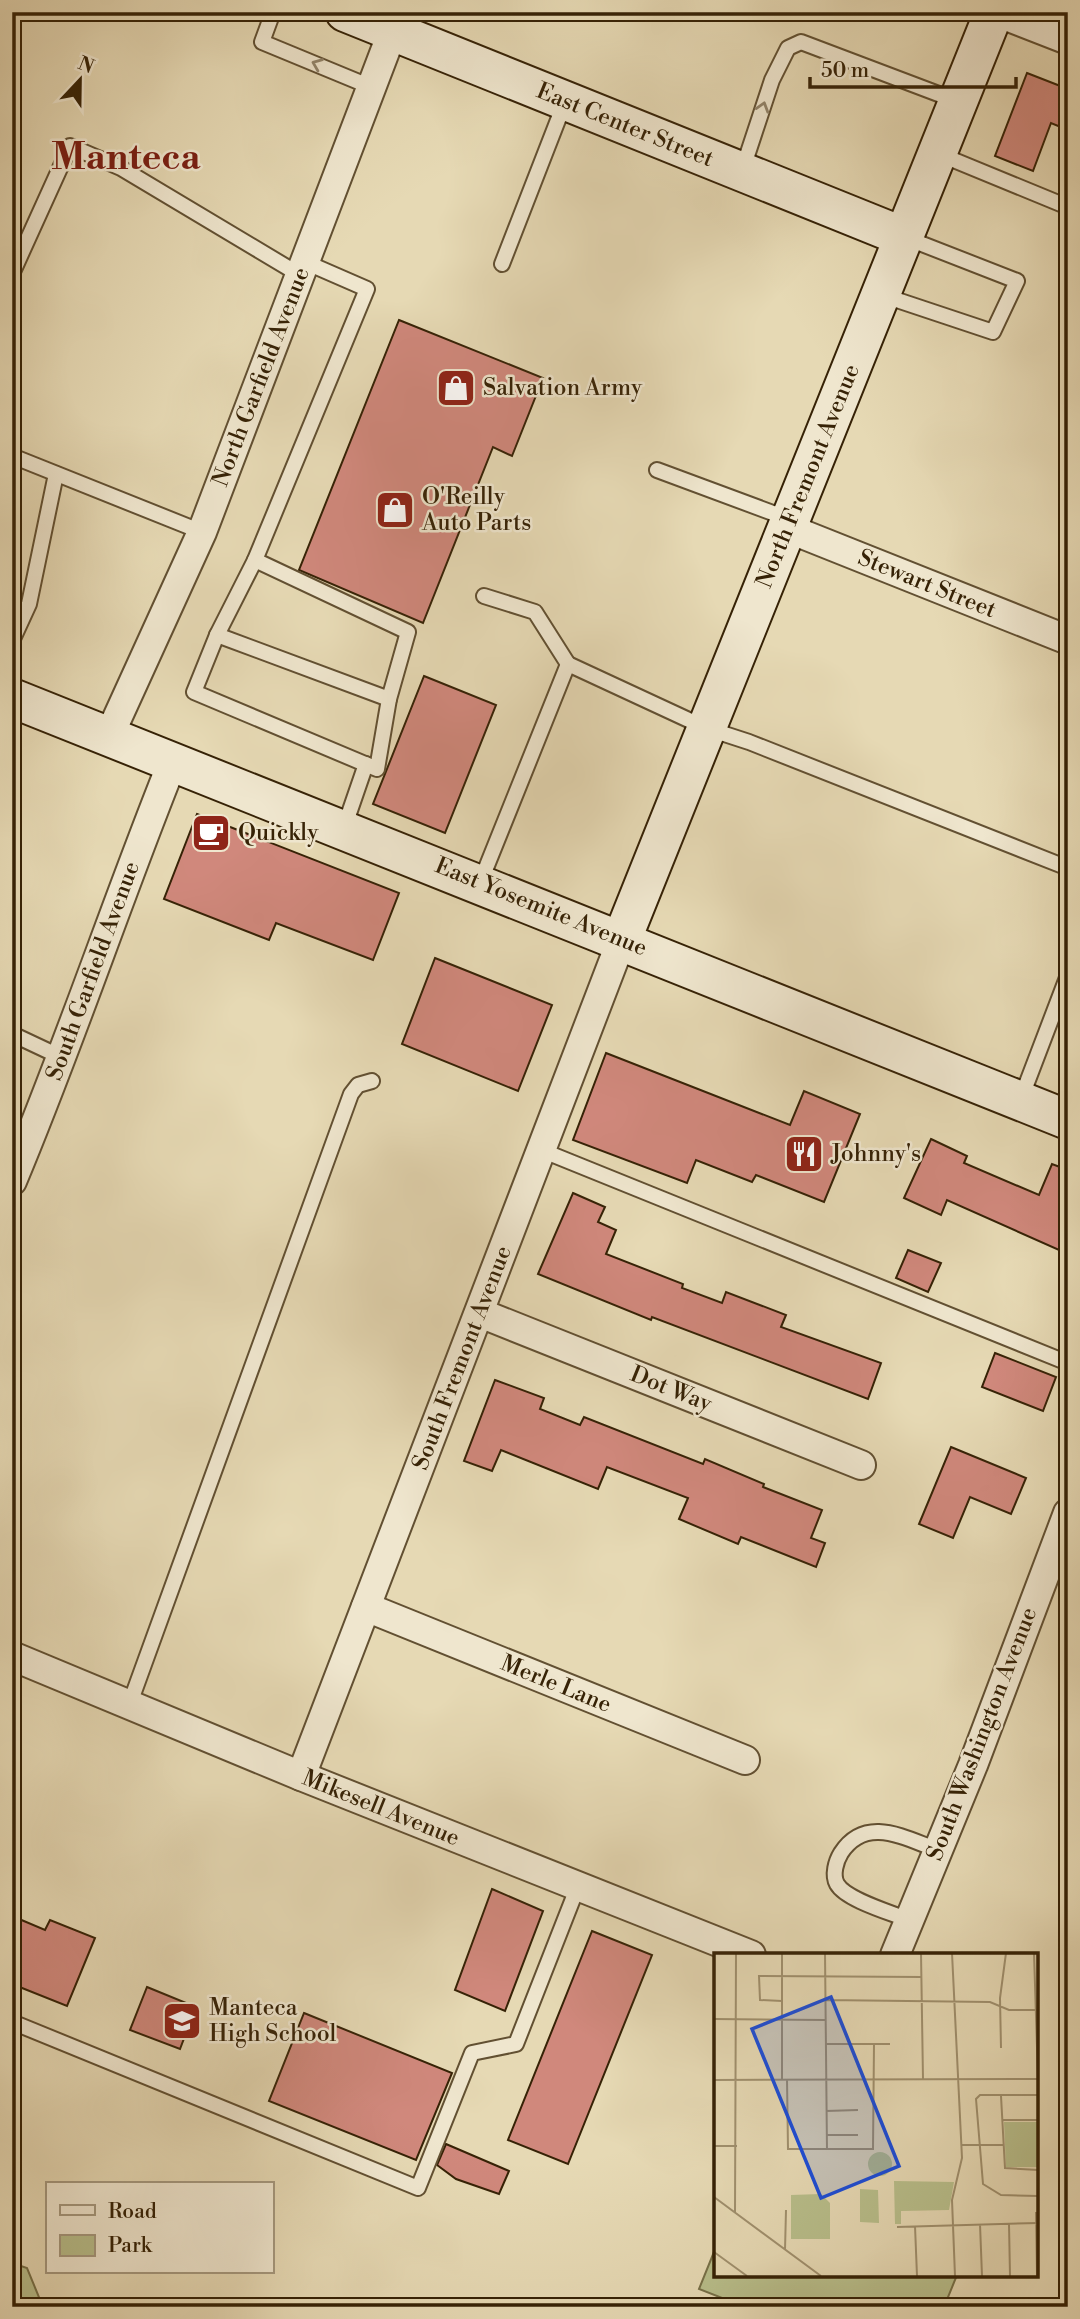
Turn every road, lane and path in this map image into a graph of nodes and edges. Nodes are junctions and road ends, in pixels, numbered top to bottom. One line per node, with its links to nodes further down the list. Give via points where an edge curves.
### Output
1 (273, 12): 6 (lane, one-way to 1, via 262,42)
2 (345, 12): 4 (street, East Center Street)
3 (995, 12): 5 (street); 8 (street, North Fremont Avenue)
4 (396, 22): 6 (street, North Garfield Avenue); 7 (street, East Center Street)
5 (1068, 40)
6 (371, 87): 14 (street, North Garfield Avenue)
7 (565, 100): 10 (street, East Center Street); 13 (lane)
8 (958, 101): 9 (street, North Fremont Avenue); 10 (lane, one-way to 8, via 772,80 788,48 801,42)
9 (937, 154): 11 (lane); 12 (street, North Fremont Avenue)
10 (742, 172): 12 (street, East Center Street)
11 (1068, 206)
12 (904, 237): 16 (street, North Fremont Avenue); 16 (lane, via 1017,281 993,332)
13 (502, 264)
14 (302, 268): 15 (lane, via 121,168 70,146); 21 (street, North Garfield Avenue); 22 (lane, via 367,289)
15 (12, 274)
16 (881, 295): 20 (street, North Fremont Avenue)
17 (12, 456): 19 (lane)
18 (657, 470): 20 (lane)
19 (56, 474): 21 (lane); 26 (lane, via 29,604)
20 (788, 524): 25 (street, Stewart Street); 30 (street, North Fremont Avenue)
21 (202, 532): 31 (street, North Garfield Avenue)
22 (255, 561): 24 (lane); 29 (lane, via 408,632)
23 (484, 596): 27 (lane, via 536,612)
24 (217, 635): 29 (lane); 33 (lane, via 194,692)
25 (1068, 640)
26 (12, 641)
27 (568, 664): 30 (lane); 36 (lane)
28 (12, 698): 31 (street, East Yosemite Avenue)
29 (389, 699): 33 (lane, via 377,769)
30 (706, 728): 35 (lane); 37 (street, North Fremont Avenue)
31 (109, 736): 32 (street, East Yosemite Avenue)
32 (173, 761): 34 (street, East Yosemite Avenue); 40 (street, South Garfield Avenue, via 120,893)
33 (366, 764): 34 (lane)
34 (344, 830): 36 (street, East Yosemite Avenue)
35 (1068, 868)
36 (479, 884): 37 (street, East Yosemite Avenue)
37 (621, 939): 42 (street, East Yosemite Avenue); 44 (street, South Fremont Avenue)
38 (1068, 975): 42 (lane)
39 (12, 1034): 40 (lane)
40 (63, 1058): 45 (street, South Garfield Avenue)
41 (372, 1081): 52 (lane, via 358,1085 351,1094)
42 (1020, 1102): 43 (street, East Yosemite Avenue)
43 (1068, 1120)
44 (541, 1150): 46 (street, South Fremont Avenue); 47 (lane)
45 (12, 1181)
46 (480, 1313): 48 (street, Dot Way); 50 (street, South Fremont Avenue)
47 (1068, 1363)
48 (861, 1465)
49 (1068, 1513): 55 (street, South Washington Avenue)
50 (366, 1607): 53 (street, Merle Lane); 54 (street, South Fremont Avenue)
51 (12, 1656): 52 (street, Mikesell Avenue)
52 (130, 1703): 54 (street, Mikesell Avenue)
53 (745, 1760)
54 (302, 1776): 56 (street, Mikesell Avenue)
55 (938, 1850): 57 (street, South Washington Avenue); 57 (lane, via 874,1830 862,1832 839,1855 834,1872 837,1884 848,1894)
56 (578, 1886): 58 (street, Mikesell Avenue); 60 (lane, via 516,2043 472,2053 418,2188)
57 (909, 1920): 59 (street, South Washington Avenue)
58 (746, 1953)
59 (896, 1953)
60 (12, 2022)

